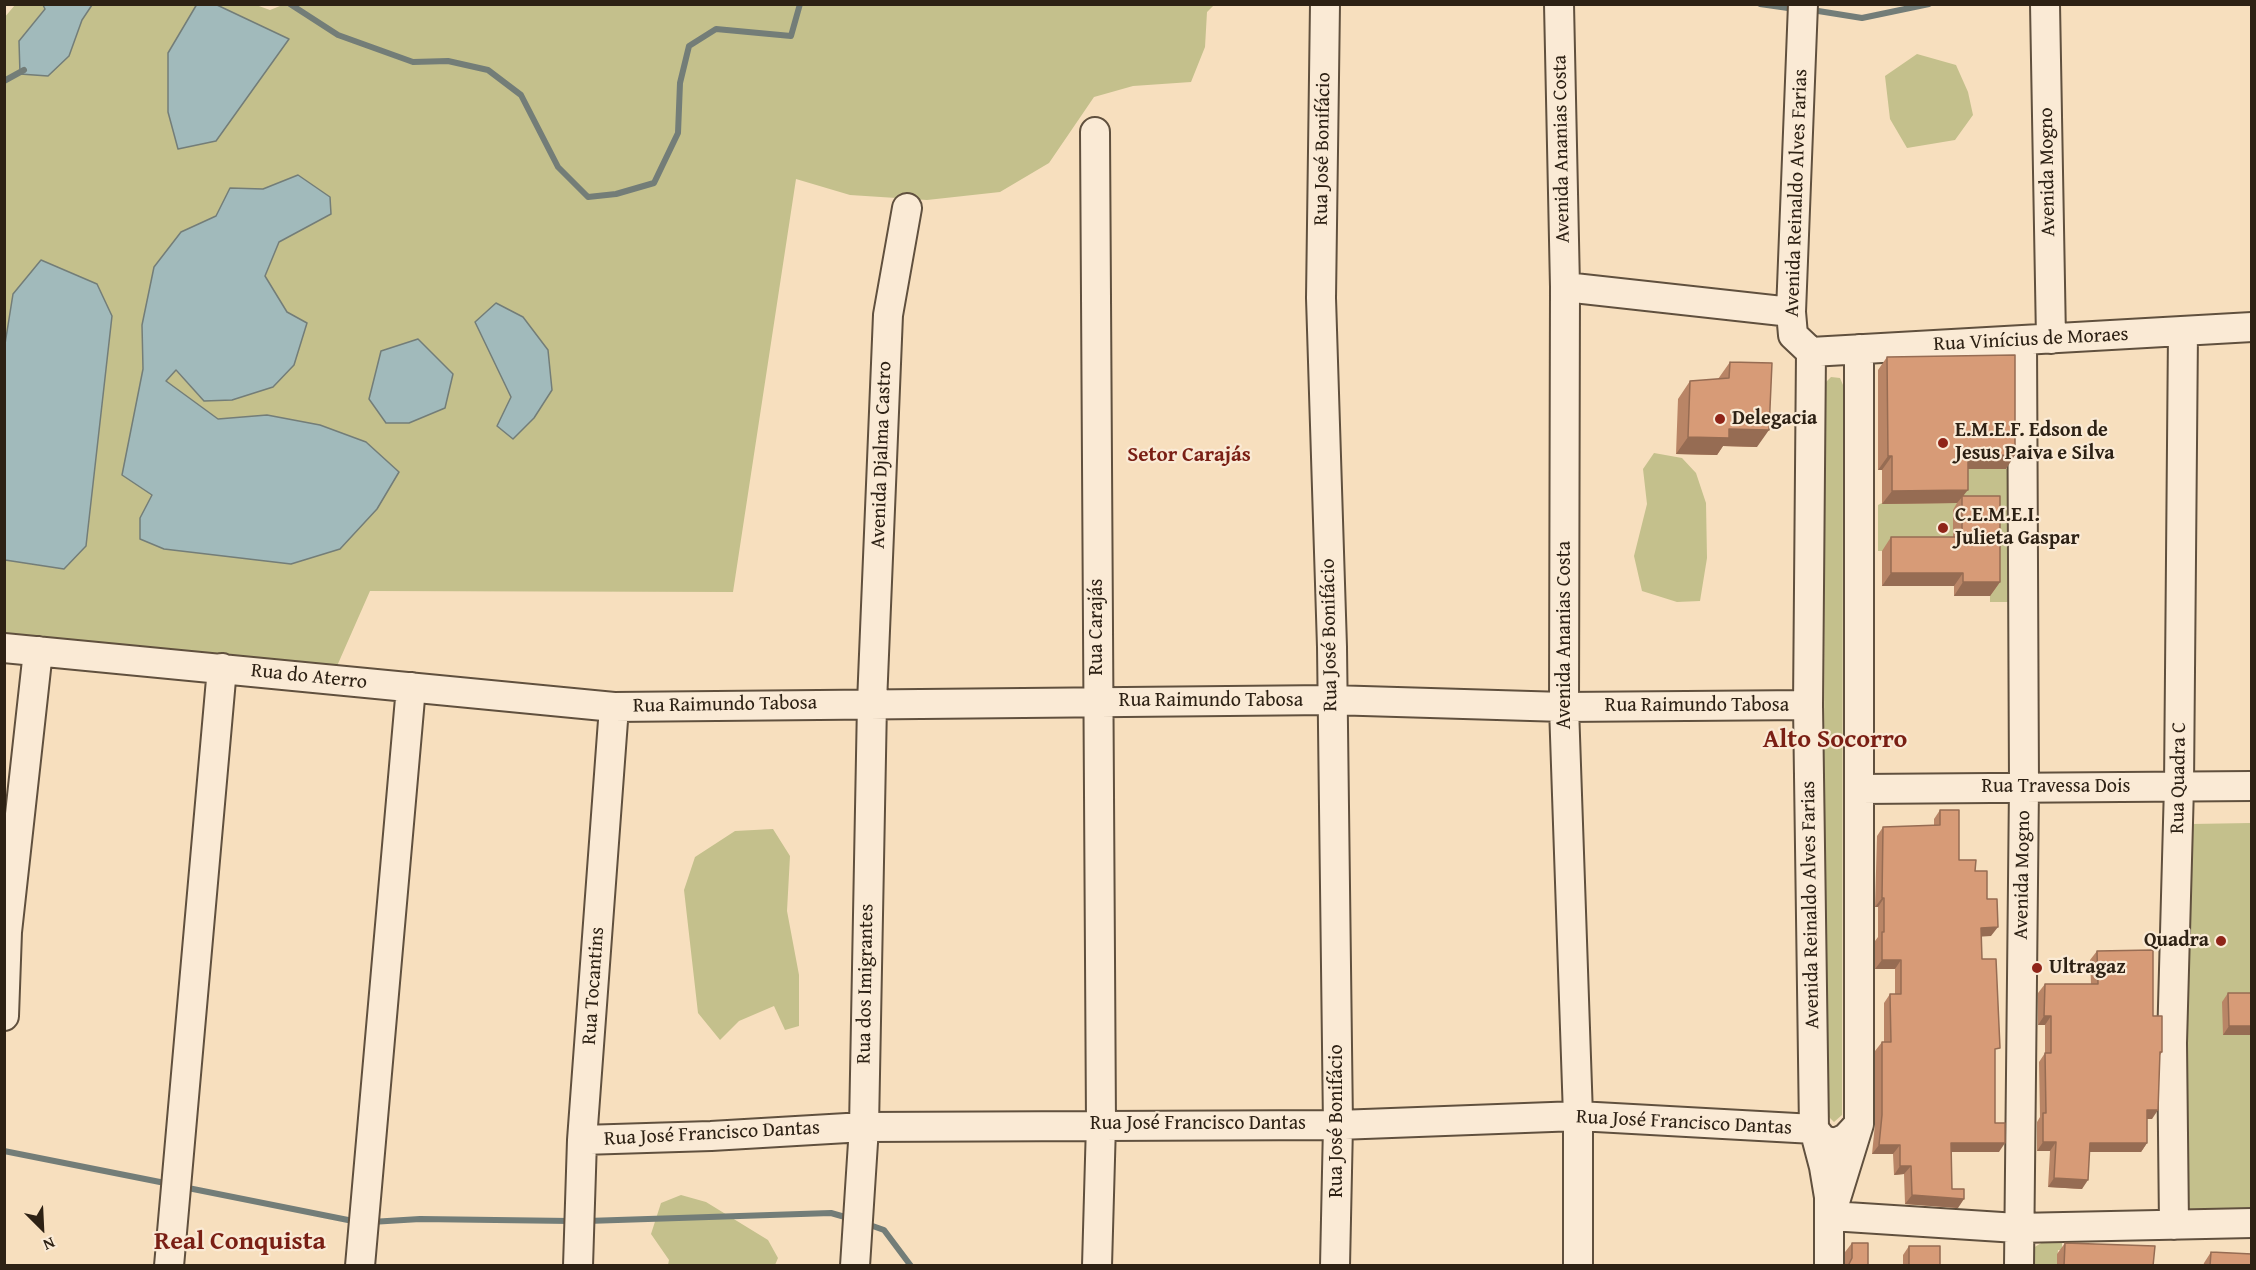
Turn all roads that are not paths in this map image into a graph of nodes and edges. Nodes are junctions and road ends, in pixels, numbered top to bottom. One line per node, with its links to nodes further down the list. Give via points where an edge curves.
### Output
1 (1559, 4): 7 (street, Avenida Ananias Costa)
2 (2045, 4): 11 (street, Avenida Mogno)
3 (1325, 8): 19 (street, Rua José Bonifácio, via 1321,298 1332,647)
4 (1803, 17): 8 (street, Avenida Reinaldo Alves Farias)
5 (1095, 132): 20 (street, Rua Carajás)
6 (907, 207): 21 (street, Avenida Djalma Castro, via 888,315)
7 (1565, 287): 8 (street); 24 (street, Avenida Ananias Costa)
8 (1791, 312): 14 (street, Avenida Reinaldo Alves Farias, via 1793,335)
9 (2252, 327): 10 (street, Rua Vinícius de Moraes)
10 (2183, 331): 11 (street, Rua Vinícius de Moraes); 26 (street, Rua Quadra C)
11 (2051, 339): 12 (street, Rua Vinícius de Moraes)
12 (2022, 340): 13 (street, Rua Vinícius de Moraes); 25 (street, Avenida Mogno)
13 (1859, 349): 14 (street, Rua Vinícius de Moraes); 28 (street, Avenida Reinaldo Alves Farias)
14 (1811, 352): 22 (street, Avenida Reinaldo Alves Farias)
15 (4, 648): 16 (street, Rua do Aterro)
16 (38, 651): 17 (street, Rua do Aterro); 29 (street, via 7,932)
17 (222, 668): 18 (street, Rua do Aterro); 42 (street)
18 (411, 687): 23 (street, Rua do Aterro); 41 (street)
19 (1330, 700): 20 (street, Rua Raimundo Tabosa); 24 (street, Rua Raimundo Tabosa); 33 (street, Rua José Bonifácio)
20 (1098, 702): 21 (street, Rua Raimundo Tabosa); 31 (street, Rua Carajás)
21 (872, 703): 23 (street, Rua Raimundo Tabosa); 34 (street, Rua dos Imigrantes)
22 (1808, 705): 24 (street, Rua Raimundo Tabosa); 35 (street, Avenida Reinaldo Alves Farias)
23 (614, 707): 36 (street, Rua Tocantins)
24 (1564, 707): 30 (street, Avenida Ananias Costa)
25 (2024, 786): 26 (street, Rua Travessa Dois); 28 (street, Rua Travessa Dois); 40 (street, Avenida Mogno)
26 (2179, 786): 27 (street, Rua Travessa Dois); 39 (street, Rua Quadra C, via 2172,1043)
27 (2252, 786)
28 (1860, 789): 32 (street, Avenida Reinaldo Alves Farias)
29 (4, 1016)
30 (1578, 1116): 33 (street, Rua José Francisco Dantas); 35 (street, Rua José Francisco Dantas); 47 (street, Avenida Ananias Costa)
31 (1101, 1124): 33 (street, Rua José Francisco Dantas); 34 (street, Rua José Francisco Dantas); 45 (street, Rua Carajás)
32 (1859, 1124): 35 (street, via 1835,1143 1823,1140); 37 (street, Avenida Reinaldo Alves Farias)
33 (1338, 1125): 46 (street, Rua José Bonifácio)
34 (864, 1127): 36 (street, Rua José Francisco Dantas); 44 (street, Rua dos Imigrantes)
35 (1814, 1130): 37 (street, Avenida Reinaldo Alves Farias)
36 (582, 1140): 43 (street, Rua Tocantins)
37 (1831, 1216): 40 (street); 48 (street, Avenida Reinaldo Alves Farias)
38 (2252, 1223): 39 (street)
39 (2174, 1225): 40 (street)
40 (2017, 1228): 49 (street, Avenida Mogno)
41 (361, 1240)
42 (169, 1266)
43 (578, 1266)
44 (855, 1266)
45 (1097, 1266)
46 (1335, 1266)
47 (1578, 1266)
48 (1829, 1266)
49 (2019, 1266)

